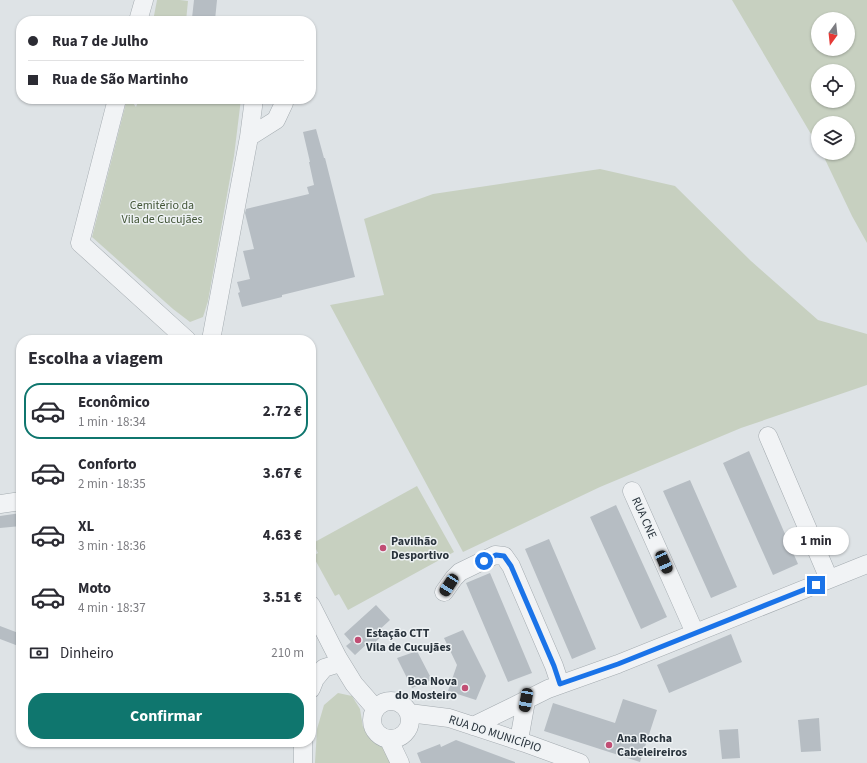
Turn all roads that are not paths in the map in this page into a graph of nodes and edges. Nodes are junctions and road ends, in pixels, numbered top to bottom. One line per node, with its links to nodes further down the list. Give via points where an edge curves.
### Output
1 (144, 0): 2 (street)
2 (139, 16)
3 (117, 104): 7 (street, via 80,243)
4 (253, 104): 6 (street)
5 (284, 104): 6 (street, via 276,120)
6 (249, 137): 8 (street)
7 (181, 335)
8 (212, 335)
9 (768, 436): 12 (street)
10 (632, 491): 15 (street, RUA CNE)
11 (867, 564): 12 (street)
12 (829, 579): 15 (street)
13 (444, 592): 18 (street, via 460,572 496,555 504,556 511,566)
14 (316, 615): 16 (street)
15 (696, 632): 18 (street, via 618,664)
16 (340, 663): 17 (street, via 324,668); 20 (street)
17 (316, 678)
18 (560, 684): 19 (street)
19 (526, 700): 22 (street); 24 (street)
20 (375, 708): 21 (street, via 386,701 393,701 400,703); 23 (street, via 372,714 372,728 376,734)
21 (409, 713): 22 (street, RUA DO MUNICÍPIO, via 449,718); 23 (street, via 409,726 406,732 402,737)
22 (473, 726): 24 (street, RUA DO MUNICÍPIO)
23 (389, 740): 27 (street)
24 (519, 740): 28 (street, RUA DO MUNICÍPIO)
25 (303, 747): 26 (street)
26 (303, 763)
27 (400, 763)
28 (580, 763)

